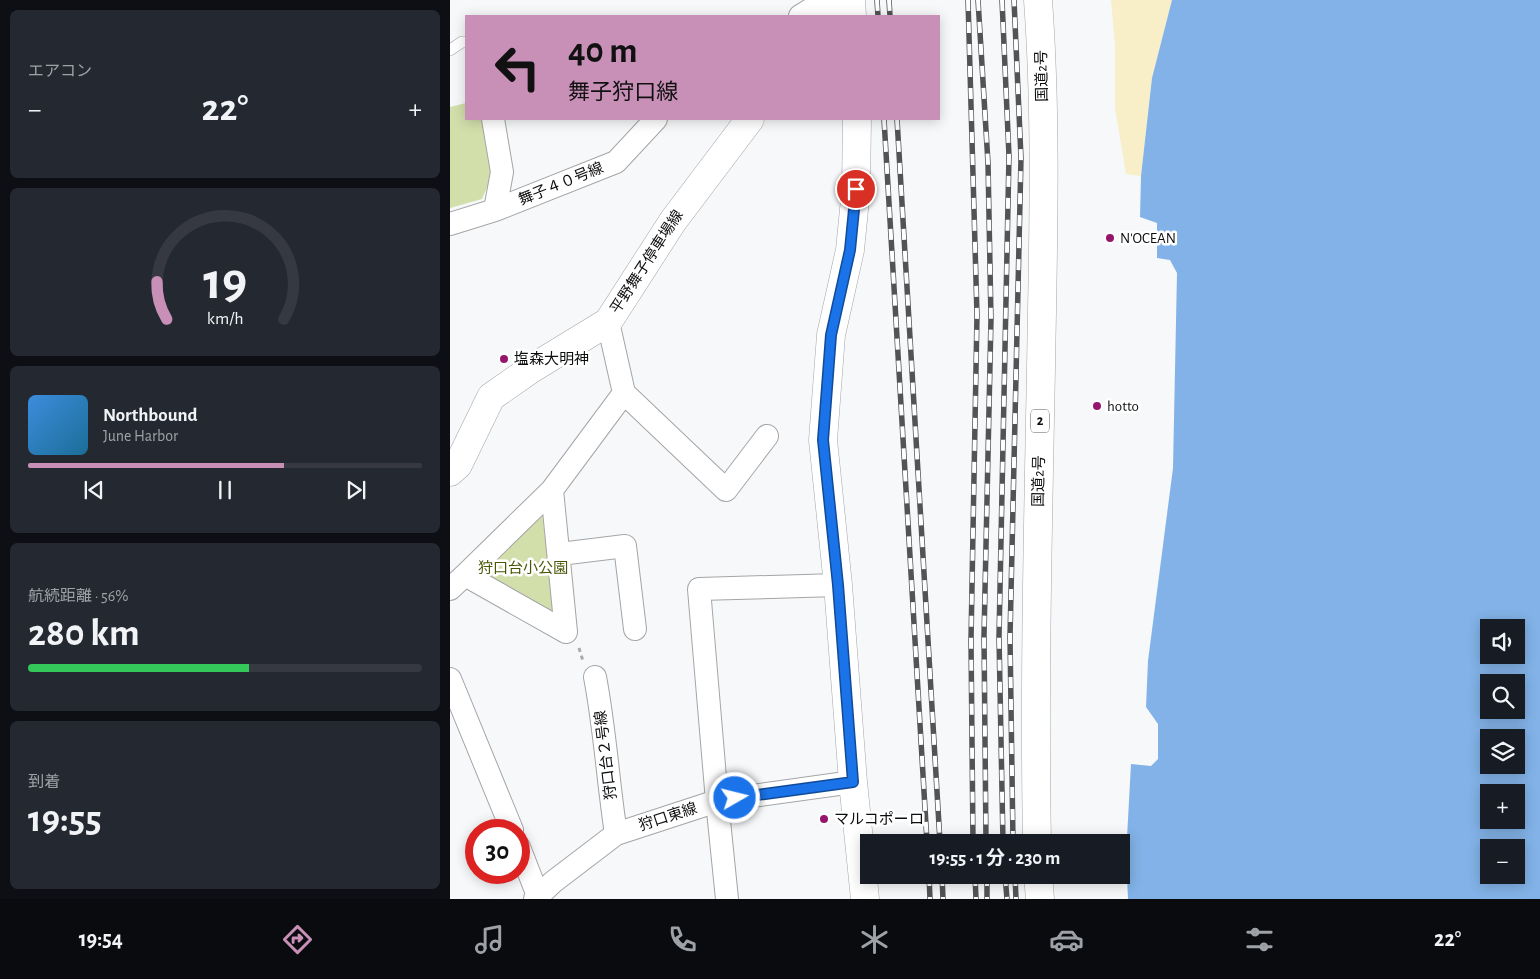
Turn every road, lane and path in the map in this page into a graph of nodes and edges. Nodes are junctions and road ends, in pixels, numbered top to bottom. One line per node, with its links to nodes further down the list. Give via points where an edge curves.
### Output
1 (826, 0): 5 (street)
2 (839, 0): 6 (main road)
3 (851, 0): 7 (main road)
4 (1038, 0): 32 (main road, 国道2号 / 2, via 1043,98 1043,267 1034,691)
5 (802, 15)
6 (827, 15)
7 (852, 15)
8 (465, 42): 9 (lane)
9 (450, 50)
10 (493, 120): 14 (street, via 502,172)
11 (655, 120): 14 (street, 舞子４０号線, via 616,162)
12 (749, 120): 16 (main road, 平野舞子停車場線, via 673,221)
13 (858, 120): 23 (main road, via 850,250 831,335 823,431)
14 (495, 210): 15 (street, 舞子４０号線)
15 (450, 224)
16 (608, 322): 17 (street); 19 (main road, 平野舞子停車場線, via 491,397 458,464)
17 (624, 393): 18 (street, via 726,490); 20 (street)
18 (767, 436)
19 (450, 472)
20 (552, 490): 21 (street); 22 (street)
21 (560, 554): 24 (street, via 625,546); 25 (street)
22 (457, 582): 25 (street)
23 (838, 585): 28 (main road); 29 (street, via 699,589)
24 (635, 629)
25 (566, 632): 26 (path, via 575,636 587,675)
26 (595, 677): 31 (street, 狩口台２号線, via 606,734 607,771)
27 (450, 679): 30 (street)
28 (853, 782): 29 (street, 狩口東線); 37 (main road)
29 (716, 801): 31 (street, 狩口東線); 36 (street)
30 (507, 819)
31 (616, 834): 35 (street, 狩口東線)
32 (1037, 834)
33 (530, 878): 35 (street)
34 (1039, 884): 38 (main road)
35 (537, 897)
36 (727, 899)
37 (865, 899)
38 (1040, 899)

